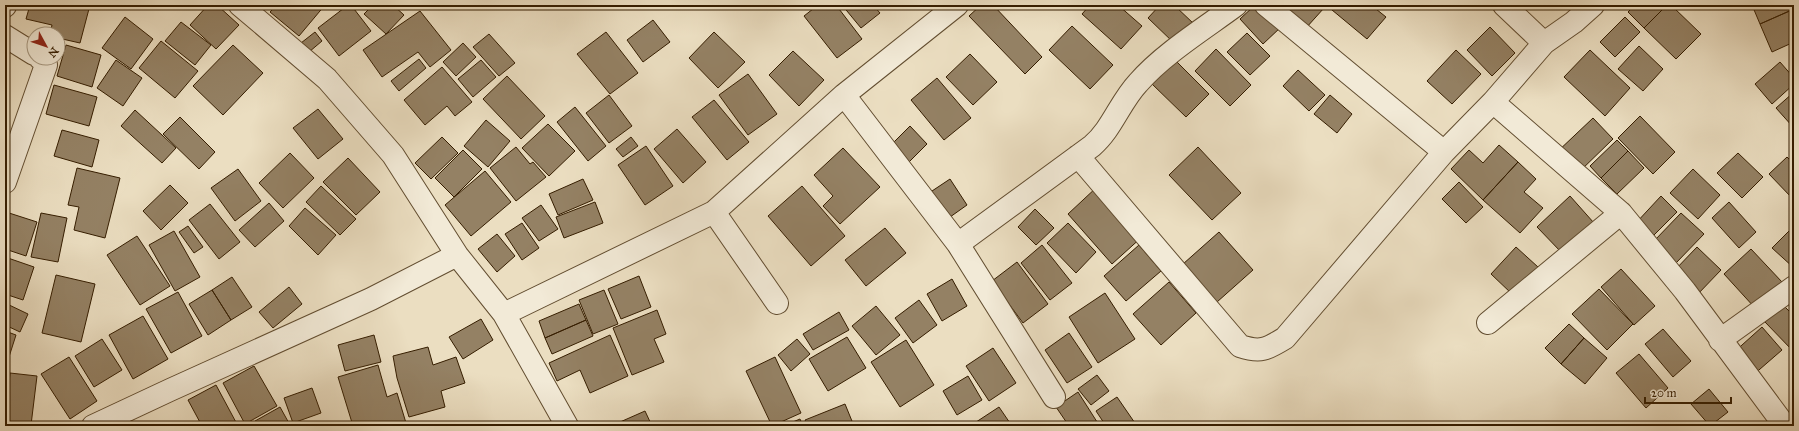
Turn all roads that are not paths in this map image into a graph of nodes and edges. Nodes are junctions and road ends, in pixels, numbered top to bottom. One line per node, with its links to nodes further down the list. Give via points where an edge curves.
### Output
1 (240, 5): 19 (street, via 327,79 393,155)
2 (957, 5): 11 (street)
3 (1236, 5): 14 (street, via 1152,69 1131,91 1104,135)
4 (1266, 5): 13 (street)
5 (1504, 5): 8 (street)
6 (1593, 5): 8 (street, via 1574,22)
7 (5, 36): 9 (street)
8 (1544, 42): 12 (street)
9 (26, 49)
10 (46, 66): 15 (street)
11 (844, 95): 16 (street); 18 (street)
12 (1492, 102): 13 (street); 17 (street)
13 (1444, 152): 14 (street, via 1284,338 1262,350 1253,351 1240,346)
14 (1078, 156): 18 (street)
15 (5, 182)
16 (714, 212): 21 (street); 22 (street)
17 (1621, 213): 23 (street); 24 (street, via 1685,291)
18 (958, 244): 25 (street)
19 (457, 255): 22 (street); 26 (street, via 371,299)
20 (1794, 287): 24 (street)
21 (777, 303)
22 (504, 314): 27 (street)
23 (1488, 323)
24 (1720, 340): 28 (street)
25 (1054, 397)
26 (93, 426)
27 (567, 426)
28 (1785, 426)

